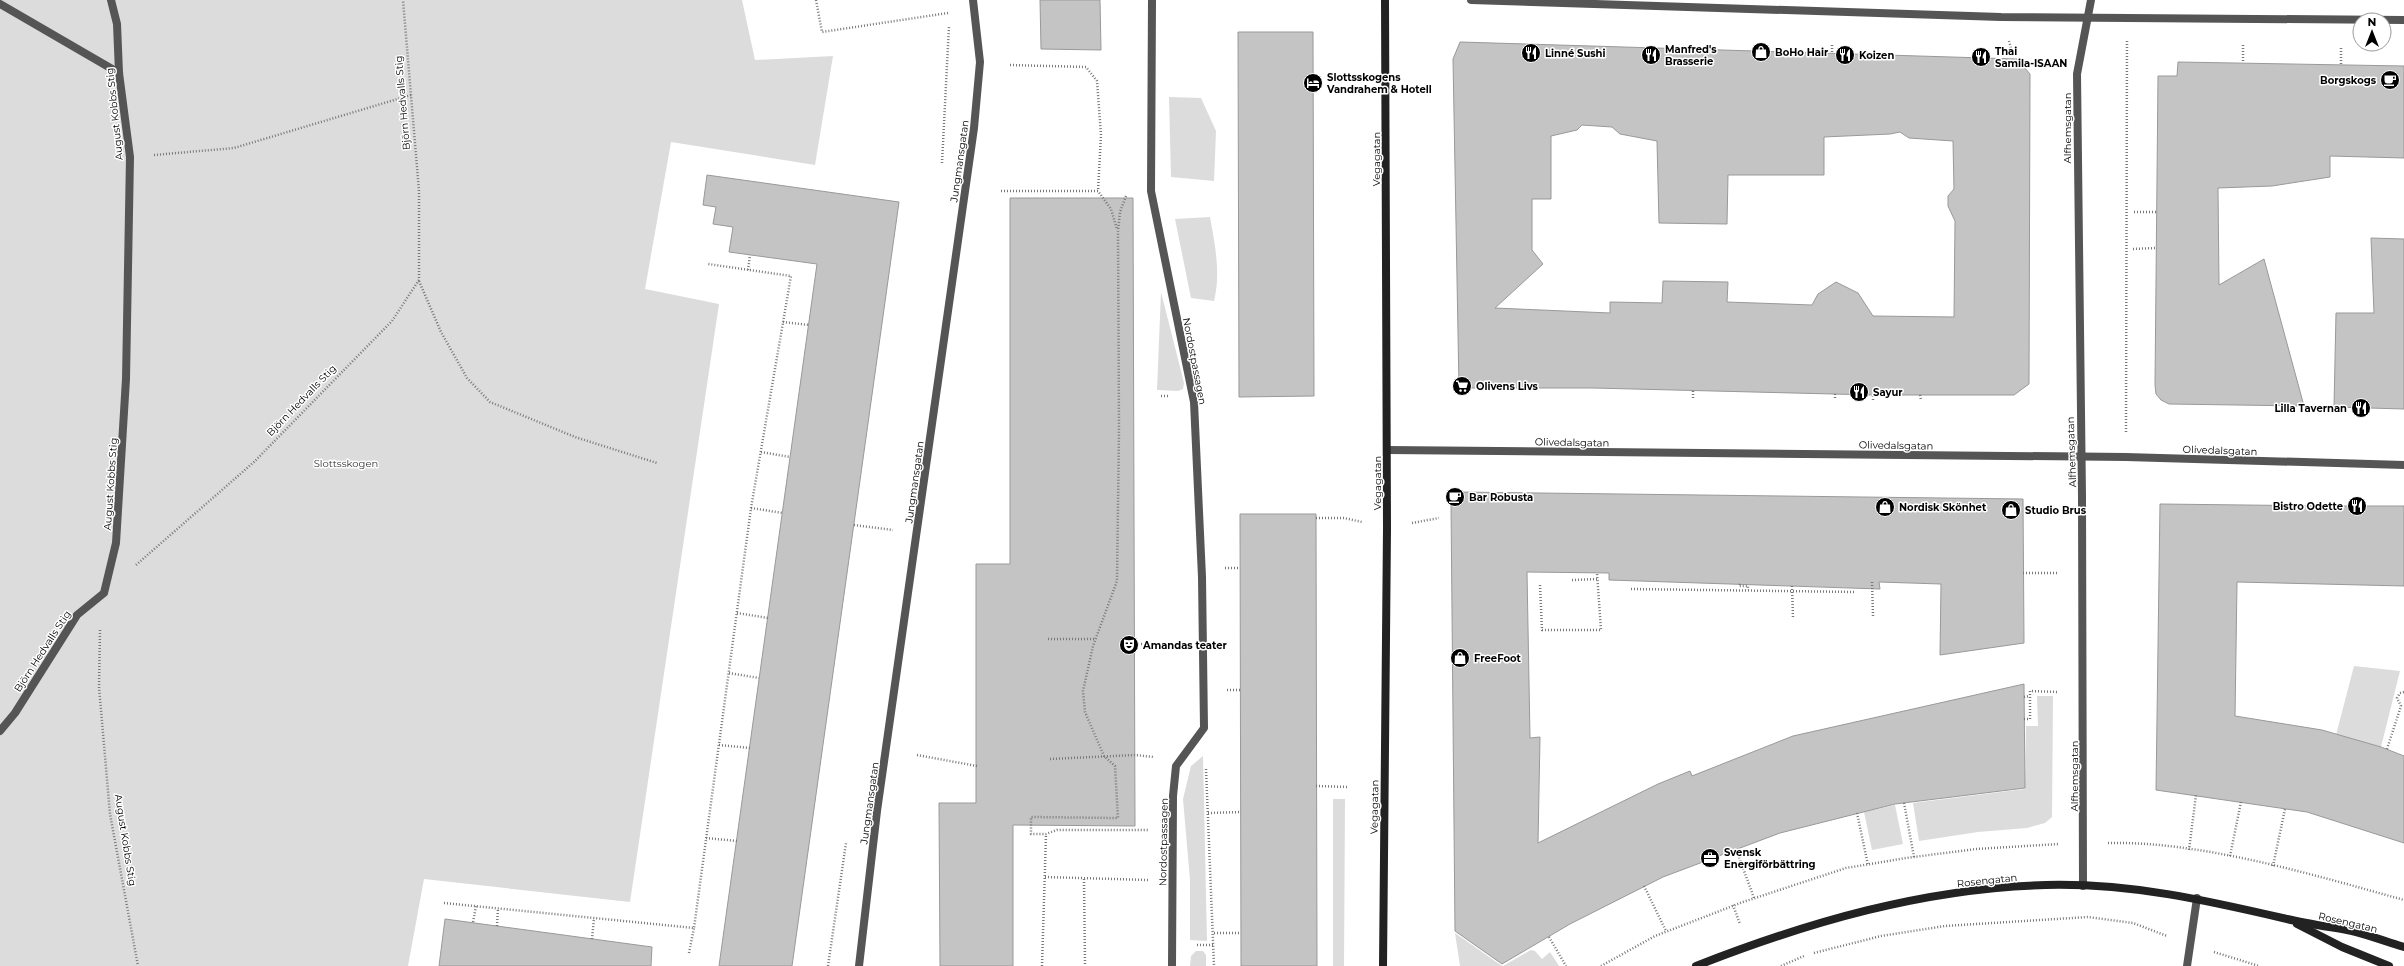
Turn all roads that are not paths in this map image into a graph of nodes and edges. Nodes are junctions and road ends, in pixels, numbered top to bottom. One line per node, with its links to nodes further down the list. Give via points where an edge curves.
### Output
1 (111, 0): 10 (street, August Kobbs Stig, via 117,24)
2 (972, 0): 20 (street, Jungmansgatan, via 980,62 974,128 877,811)
3 (1152, 0): 21 (street, Nordostpassagen, via 1151,191 1194,402 1202,577 1204,728 1176,766 1172,830)
4 (1385, 0): 11 (street, Vegagatan)
5 (1471, 0): 8 (street)
6 (2091, 0): 8 (street, Alfhemsgatan)
7 (0, 4): 10 (street)
8 (2086, 18): 9 (street); 12 (street, Alfhemsgatan, via 2077,74)
9 (2404, 20)
10 (119, 73): 14 (street, August Kobbs Stig, via 130,157 123,449 116,543)
11 (1387, 450): 12 (street, Olivedalsgatan); 22 (street, Vegagatan)
12 (2080, 457): 13 (street, Olivedalsgatan); 16 (street, Alfhemsgatan)
13 (2404, 465)
14 (104, 593): 15 (street, Björn Hedvalls Stig, via 77,615 15,713)
15 (0, 731)
16 (2083, 886): 17 (street, Rosengatan, via 2137,889); 23 (street, Rosengatan, via 2002,888 1914,900 1831,919 1748,945)
17 (2197, 898): 18 (street, Rosengatan); 24 (street, via 2188,945)
18 (2288, 919): 19 (street, Rosengatan, via 2353,931); 25 (street, Rosengatan, via 2342,947)
19 (2404, 947)
20 (859, 966)
21 (1172, 966)
22 (1383, 966)
23 (1696, 966)
24 (2187, 966)
25 (2389, 966)

